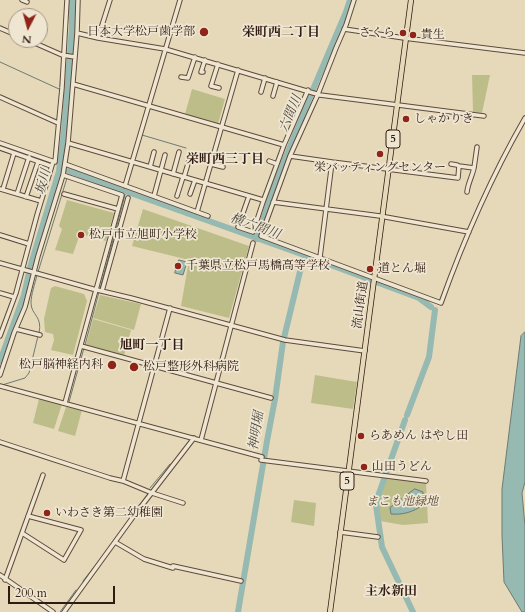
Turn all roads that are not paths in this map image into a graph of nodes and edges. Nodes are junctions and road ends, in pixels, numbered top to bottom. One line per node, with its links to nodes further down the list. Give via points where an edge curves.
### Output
1 (22, 0): 8 (street)
2 (67, 0): 16 (street)
3 (78, 0): 10 (street)
4 (110, 0): 11 (street)
5 (180, 0): 14 (street)
6 (354, 0): 9 (street)
7 (411, 0): 12 (main road, 流山街道 / 5)
8 (27, 2)
9 (344, 29): 12 (street); 30 (street)
10 (77, 33): 11 (street); 17 (street)
11 (98, 38): 14 (street)
12 (406, 38): 15 (street); 33 (main road, 流山街道 / 5)
13 (46, 48): 16 (street)
14 (165, 49): 18 (street); 34 (street)
15 (525, 53)
16 (65, 56): 17 (street); 37 (street)
17 (74, 57): 26 (street)
18 (195, 57): 19 (street); 23 (street, via 188,78)
19 (205, 60): 20 (street); 22 (street)
20 (218, 64): 21 (street); 27 (street, via 211,86)
21 (238, 70): 24 (street); 38 (street)
22 (203, 72)
23 (181, 77)
24 (265, 78): 25 (street); 29 (street)
25 (277, 82): 28 (street); 31 (street)
26 (73, 84): 34 (street); 40 (street)
27 (219, 88)
28 (308, 90): 30 (street); 41 (street)
29 (261, 92)
30 (318, 94): 33 (street); 49 (street)
31 (273, 96)
32 (0, 97): 37 (street)
33 (397, 105): 35 (street); 65 (main road, 流山街道 / 5)
34 (148, 106): 38 (street); 54 (street)
35 (484, 116)
36 (525, 118): 92 (street, via 497,168)
37 (58, 123): 57 (street, via 55,162)
38 (221, 127): 41 (street); 58 (street)
39 (0, 143): 47 (street)
40 (68, 143): 54 (street); 60 (street)
41 (284, 145): 59 (street)
42 (477, 147): 64 (street)
43 (0, 148): 46 (street)
44 (154, 152): 62 (street)
45 (179, 152): 68 (street)
46 (14, 153): 51 (street); 73 (street)
47 (30, 154): 51 (street); 57 (street)
48 (165, 155): 66 (street)
49 (290, 156): 55 (street); 85 (street)
50 (190, 157): 69 (street)
51 (28, 158): 53 (street); 75 (street)
52 (269, 161): 59 (street)
53 (38, 162): 57 (street); 81 (street)
54 (132, 162): 62 (street); 72 (street)
55 (332, 162): 65 (street); 87 (street)
56 (453, 163): 61 (street)
57 (52, 164): 84 (street)
58 (211, 164): 63 (street); 71 (street)
59 (277, 164): 83 (street)
60 (65, 165): 67 (street); 72 (street)
61 (459, 166): 64 (street); 65 (street, via 458,178)
62 (150, 167): 66 (street)
63 (223, 167)
64 (474, 168): 74 (street)
65 (389, 169): 90 (main road, 流山街道 / 5)
66 (161, 170): 68 (street); 78 (street)
67 (63, 174): 86 (street, via 122,195); 100 (street)
68 (173, 174): 69 (street)
69 (183, 177): 70 (street); 79 (street)
70 (195, 180): 71 (street); 77 (street)
71 (205, 183): 80 (street); 88 (street)
72 (125, 186): 78 (street)
73 (1, 189): 75 (street)
74 (467, 192)
75 (17, 194): 81 (street)
76 (64, 194): 86 (street)
77 (190, 194)
78 (154, 196): 88 (street)
79 (177, 196)
80 (249, 196): 83 (street); 83 (street, via 238,226 253,232)
81 (26, 197): 84 (street)
82 (128, 198): 93 (street)
83 (263, 200)
84 (41, 202): 96 (street)
85 (273, 202): 87 (street); 97 (street, via 261,236)
86 (118, 209): 91 (street)
87 (326, 209): 90 (street); 97 (street)
88 (197, 212): 89 (street)
89 (208, 216)
90 (383, 216): 92 (street); 101 (main road, 流山街道 / 5)
91 (112, 232): 93 (street); 102 (street)
92 (469, 232): 101 (street, via 441,303)
93 (118, 234): 103 (street)
94 (0, 235): 96 (street)
95 (253, 243): 109 (street)
96 (29, 244): 99 (street)
97 (320, 257): 101 (street)
98 (0, 263): 99 (street)
99 (24, 271): 100 (street); 105 (street)
100 (34, 273): 102 (street); 110 (street)
101 (374, 278): 114 (main road, 流山街道 / 5)
102 (96, 290): 103 (street); 113 (street)
103 (102, 291): 106 (street)
104 (0, 293): 105 (street)
105 (14, 297): 108 (street)
106 (170, 308): 109 (street); 115 (street)
107 (0, 321): 108 (street)
108 (5, 323): 112 (street)
109 (231, 325): 114 (street, via 283,339); 117 (street)
110 (16, 329): 111 (street); 116 (street)
111 (40, 335)
112 (0, 336)
113 (81, 346): 115 (street); 120 (street)
114 (365, 351): 125 (main road, 流山街道 / 5)
115 (155, 366): 117 (street); 121 (street)
116 (0, 375)
117 (215, 383): 119 (street); 123 (street)
118 (1, 386): 120 (street)
119 (271, 398)
120 (66, 403): 121 (street)
121 (140, 423): 122 (street); 127 (street)
122 (194, 438): 123 (street); 129 (street)
123 (201, 440): 125 (street, via 266,461)
124 (0, 442): 127 (street)
125 (349, 472): 128 (street); 132 (main road, 流山街道 / 5)
126 (43, 475): 131 (street)
127 (123, 481): 129 (street)
128 (426, 481)
129 (152, 493): 130 (street); 135 (street)
130 (183, 503)
131 (28, 516): 133 (street); 133 (street, via 81,530 64,560)
132 (340, 532): 134 (street); 141 (main road, 流山街道 / 5)
133 (22, 533): 137 (street)
134 (378, 537)
135 (115, 542): 138 (street, via 144,559); 140 (street)
136 (0, 575): 137 (street)
137 (5, 580): 139 (street)
138 (241, 581)
139 (53, 612)
140 (64, 612)
141 (330, 612)

